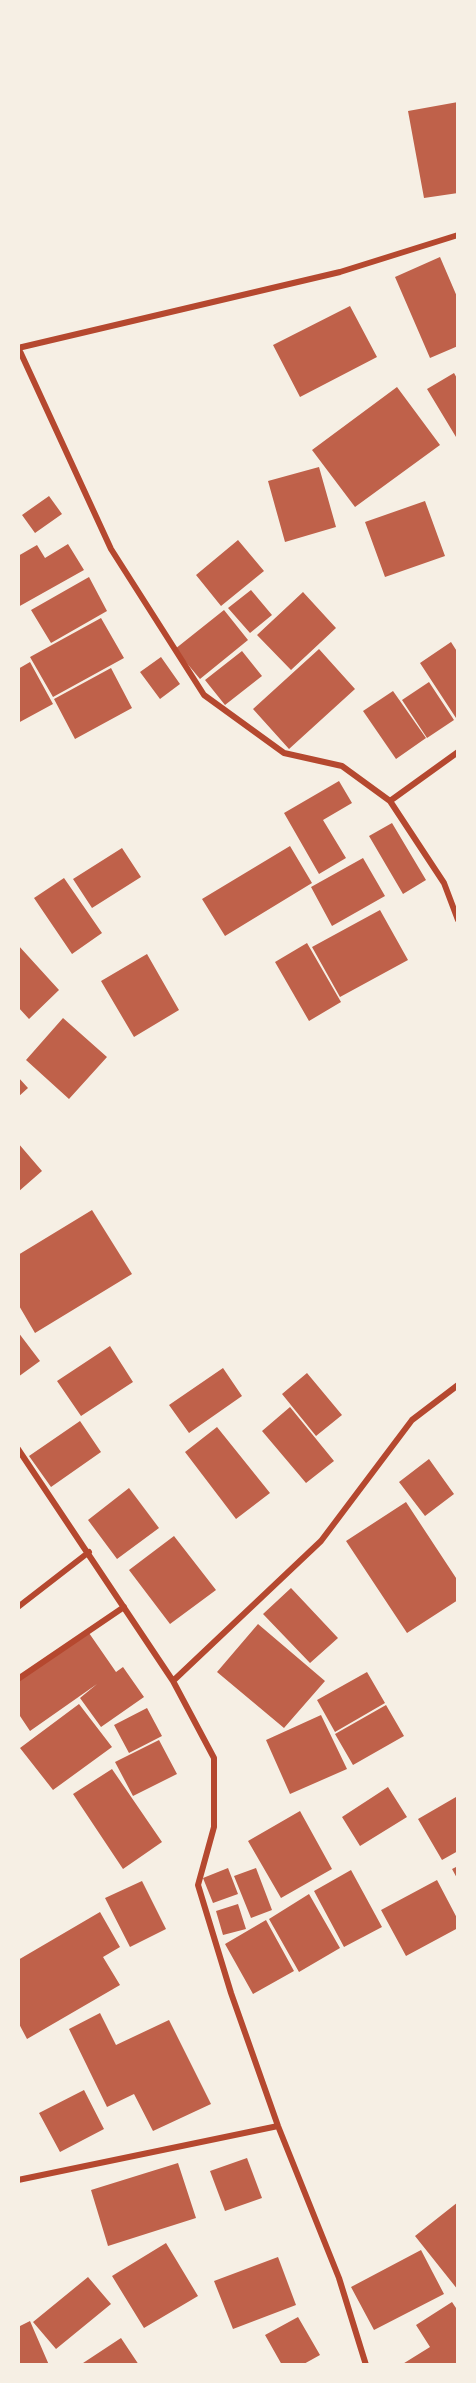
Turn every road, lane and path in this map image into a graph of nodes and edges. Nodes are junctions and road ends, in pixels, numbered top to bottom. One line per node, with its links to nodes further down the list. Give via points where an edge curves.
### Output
1 (458, 235): 2 (street, via 340,272)
2 (18, 347): 4 (street, via 111,549 204,695 284,753 342,766)
3 (458, 752): 4 (street)
4 (390, 801): 5 (street, via 444,883)
5 (458, 920)
6 (458, 1384): 12 (street, via 412,1420 321,1541)
7 (18, 1449): 8 (street)
8 (89, 1552): 9 (street); 10 (street)
9 (18, 1607)
10 (124, 1607): 11 (street); 12 (street)
11 (18, 1679)
12 (173, 1681): 13 (street, via 214,1758 214,1827 198,1885)
13 (278, 2126): 14 (street); 15 (street, via 339,2278)
14 (18, 2180)
15 (366, 2365)

